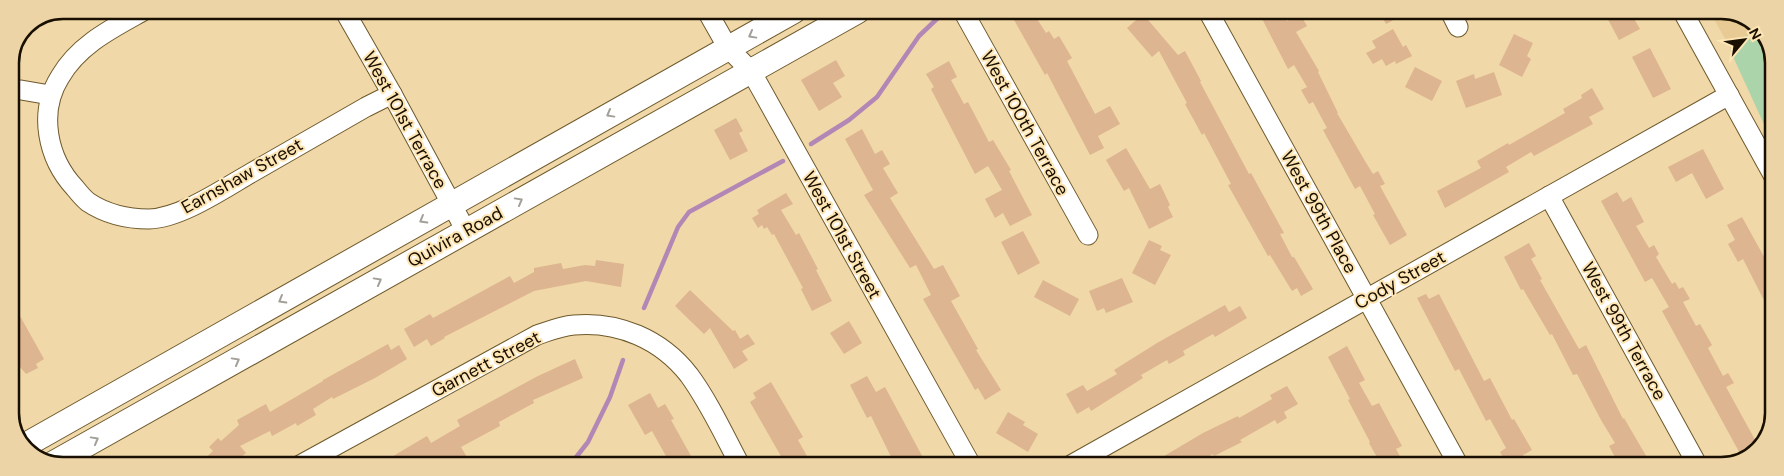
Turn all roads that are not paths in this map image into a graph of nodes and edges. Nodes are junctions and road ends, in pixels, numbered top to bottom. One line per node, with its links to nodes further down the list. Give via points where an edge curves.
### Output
1 (129, 19): 13 (street, via 88,45 70,62)
2 (349, 19): 12 (street, West 101st Terrace)
3 (712, 19): 9 (street, West 101st Street)
4 (780, 19): 9 (main road, Quivira Road, one-way to 9)
5 (844, 19): 10 (main road, Quivira Road)
6 (967, 19): 19 (street, West 100th Terrace)
7 (1212, 19): 20 (street, West 99th Place)
8 (1687, 19): 14 (street)
9 (728, 48): 10 (street, West 101st Street); 17 (main road, Quivira Road, one-way to 17)
10 (750, 71): 18 (main road, Quivira Road, one-way to 10); 25 (street, West 101st Street)
11 (20, 90): 13 (street)
12 (392, 94): 13 (street, Earnshaw Street, via 185,210 150,219 106,212 86,201 65,178 50,147 47,114); 17 (street, West 101st Terrace)
13 (50, 95)
14 (1729, 95): 15 (street); 16 (street, Cody Street)
15 (1765, 160)
16 (1549, 196): 20 (street, Cody Street); 28 (street, West 99th Terrace)
17 (451, 204): 18 (street, West 101st Terrace); 21 (main road, Quivira Road, one-way to 21)
18 (466, 231): 22 (main road, Quivira Road, one-way to 18)
19 (1088, 236)
20 (1367, 299): 26 (street, Cody Street); 27 (street, West 99th Place)
21 (30, 442)
22 (64, 457)
23 (313, 457): 24 (street, Garnett Street, via 537,335 573,325 600,325 635,333 665,350 696,385)
24 (736, 457)
25 (967, 457)
26 (1086, 457)
27 (1454, 457)
28 (1693, 457)

